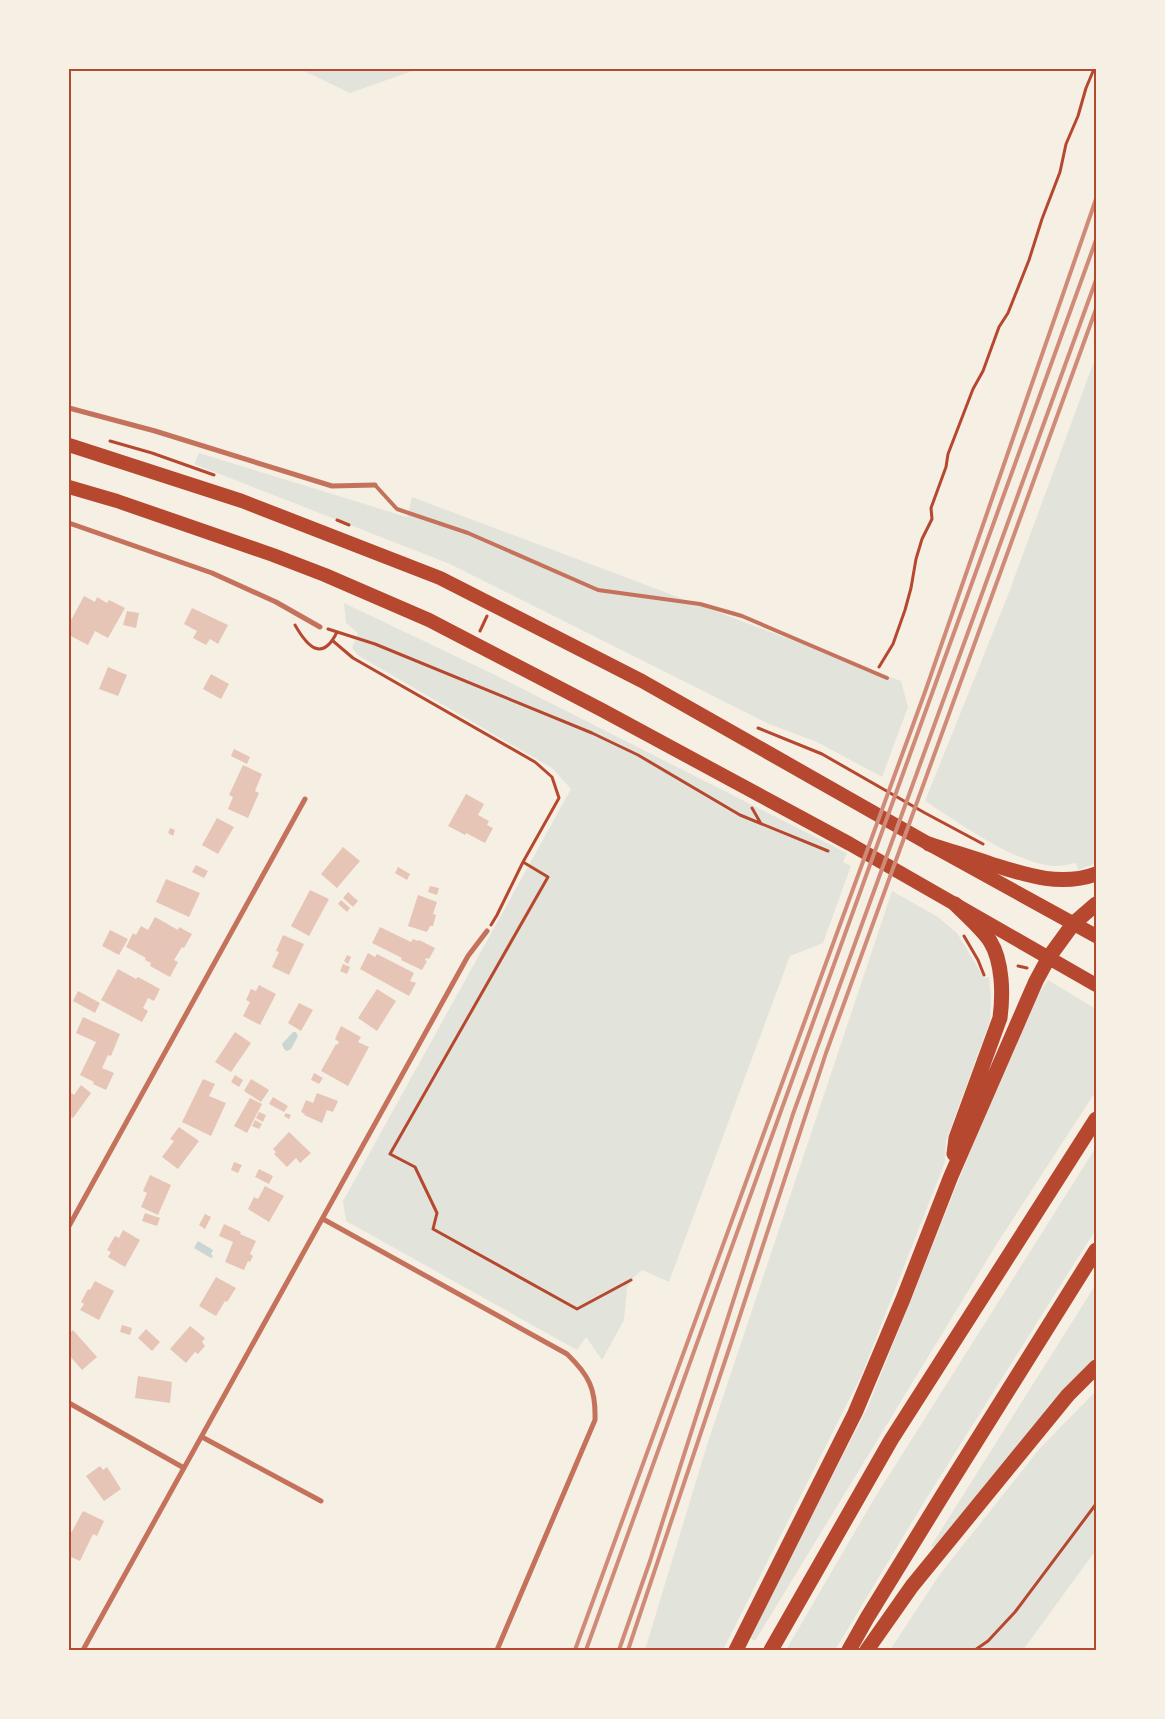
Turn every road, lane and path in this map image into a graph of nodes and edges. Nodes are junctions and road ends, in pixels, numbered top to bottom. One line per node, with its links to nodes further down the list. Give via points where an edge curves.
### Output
1 (1094, 69): 11 (path, via 1029,260 948,454 931,508 932,519 916,558 905,610 893,644)
2 (69, 408): 4 (street, via 332,486)
3 (69, 445): 16 (highway, via 242,500 440,578 642,681)
4 (375, 485): 11 (lane, via 397,508 468,533 598,590 700,604 742,616)
5 (69, 487): 20 (highway, via 273,555 429,620 602,710)
6 (69, 523): 8 (street, via 212,572)
7 (289, 620): 10 (path, via 312,647 324,648)
8 (320, 627): 9 (path)
9 (338, 632): 10 (path); 17 (path, via 375,644 592,733 638,755 740,815)
10 (333, 641): 18 (path, via 353,658 535,762 552,777 558,798)
11 (876, 673): 12 (lane)
12 (887, 678)
13 (874, 785): 15 (path)
14 (305, 800): 34 (street)
15 (925, 813)
16 (929, 844): 19 (highway, via 1029,876 1074,880); 22 (highway)
17 (836, 854)
18 (524, 862): 24 (path); 36 (path, via 548,877 390,1154 415,1167 437,1212 433,1229 577,1309)
19 (1096, 874)
20 (956, 904): 26 (highway); 32 (highway, via 990,941 1003,998 1000,1018 956,1138)
21 (1096, 904): 22 (highway)
22 (1073, 924): 25 (highway); 26 (highway)
23 (958, 930): 29 (path, via 964,935)
24 (487, 931): 33 (street, via 468,956)
25 (1096, 936)
26 (1048, 957): 30 (highway); 32 (highway)
27 (1018, 966): 28 (path)
28 (1028, 968)
29 (984, 974)
30 (1096, 985)
31 (1096, 1119): 46 (highway, via 891,1440)
32 (951, 1176): 45 (highway, via 904,1299 855,1413)
33 (323, 1219): 39 (street); 44 (street, via 567,1354 582,1368 591,1385 595,1420)
34 (69, 1226)
35 (1096, 1250): 47 (highway)
36 (631, 1280)
37 (1096, 1367): 48 (highway, via 1068,1395 912,1586)
38 (69, 1403): 40 (street)
39 (202, 1437): 40 (street); 41 (street)
40 (184, 1468): 43 (street)
41 (321, 1501)
42 (1096, 1504): 49 (path, via 1015,1612)
43 (83, 1650)
44 (497, 1650)
45 (736, 1650)
46 (771, 1650)
47 (849, 1650)
48 (867, 1650)
49 (974, 1650)

